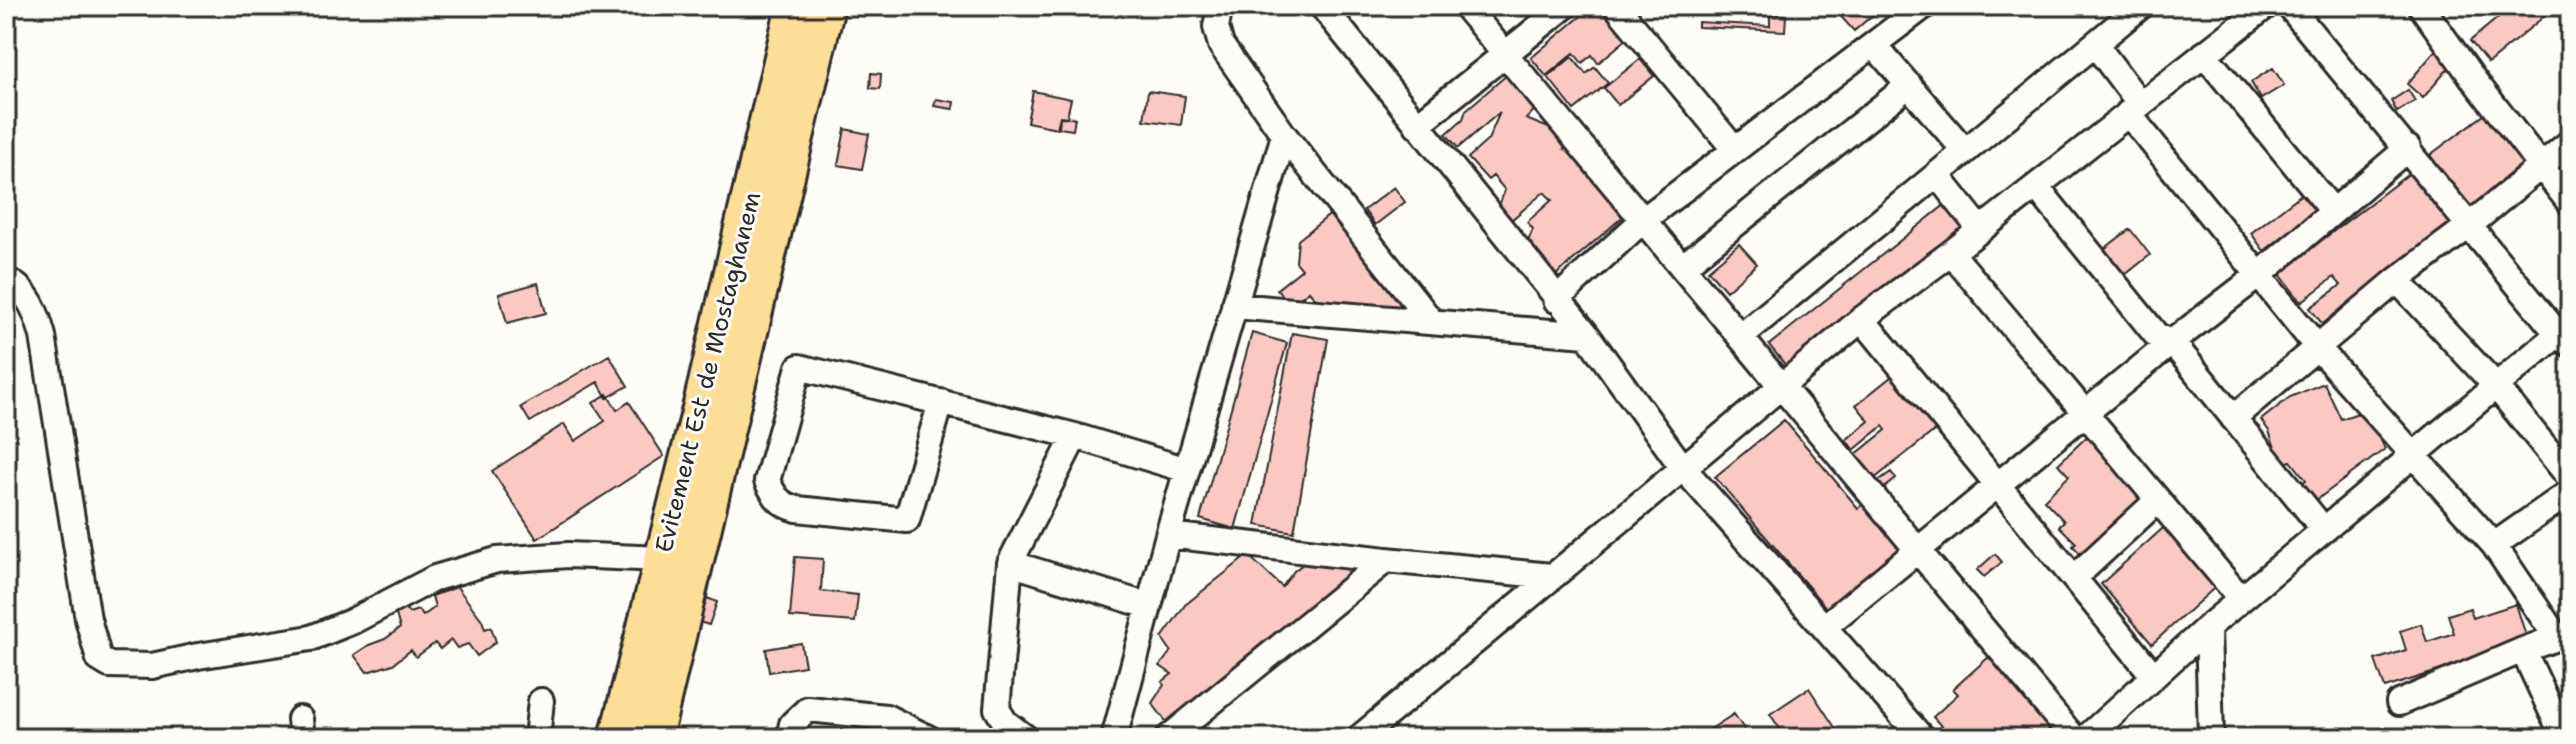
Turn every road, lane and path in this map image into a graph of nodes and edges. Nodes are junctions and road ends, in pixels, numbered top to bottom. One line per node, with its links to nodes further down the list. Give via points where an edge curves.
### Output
1 (795, 6): 64 (highway, Evitement Est de Mostaghanem)
2 (826, 6): 80 (highway, Evitement Est de Mostaghanem)
3 (1220, 6): 20 (street, via 1216,27 1221,45)
4 (1322, 6): 19 (street)
5 (1465, 6): 15 (street)
6 (1565, 6): 15 (street)
7 (1616, 6): 23 (street)
8 (1924, 6): 14 (street)
9 (2141, 6): 13 (street)
10 (2266, 6): 16 (street)
11 (2289, 6): 22 (street)
12 (2421, 6): 25 (street)
13 (2095, 44): 18 (street); 24 (street)
14 (1874, 45): 17 (street); 23 (street)
15 (1504, 53): 19 (street); 30 (street)
16 (2204, 54): 18 (street); 29 (street)
17 (1909, 85): 24 (street); 34 (street)
18 (2134, 109): 27 (street); 35 (street)
19 (1417, 125): 38 (street)
20 (1284, 135): 39 (street); 41 (street)
21 (2570, 142): 25 (street)
22 (2408, 148): 29 (street); 31 (street)
23 (1735, 150): 30 (street)
24 (1965, 151): 26 (street)
25 (2540, 165): 28 (street); 31 (street)
26 (1937, 175): 32 (street); 44 (street)
27 (2036, 186): 32 (street); 45 (street, via 2157,336)
28 (2570, 203)
29 (2333, 211): 35 (street)
30 (1643, 220): 34 (street); 38 (street)
31 (2470, 225): 37 (street); 42 (street)
32 (1980, 229): 33 (street)
33 (1951, 253): 40 (street); 50 (street)
34 (1682, 267): 44 (street)
35 (2259, 275): 45 (street); 46 (street)
36 (6, 280): 64 (street, via 28,296 43,336 88,619 99,659 109,665 152,666 311,638 435,578 497,560 568,555)
37 (2397, 280): 46 (street); 47 (street)
38 (1556, 300): 43 (street)
39 (1234, 306): 41 (street); 55 (street)
40 (1862, 319): 48 (street); 57 (street)
41 (1432, 322): 43 (street)
42 (2566, 334): 47 (street)
43 (1587, 335): 54 (street)
44 (1740, 337): 48 (street)
45 (2172, 342): 50 (street); 51 (street)
46 (2317, 347): 51 (street); 53 (street)
47 (2496, 386): 53 (street); 56 (street)
48 (1782, 387): 54 (street); 63 (street)
49 (941, 402): 49 (street, via 907,520 797,509 775,499 767,481 799,367); 52 (street)
50 (2084, 412): 57 (street); 59 (street)
51 (2233, 418): 60 (street)
52 (1075, 436): 55 (street); 66 (street)
53 (2415, 453): 60 (street); 62 (street)
54 (1683, 468): 67 (street); 71 (street)
55 (1187, 470): 61 (street)
56 (2570, 478)
57 (1997, 484): 63 (street); 68 (street)
58 (2570, 492): 62 (street)
59 (2158, 500): 68 (street); 69 (street)
60 (2324, 530): 69 (street)
61 (1168, 535): 65 (street); 70 (street)
62 (2494, 545): 73 (street)
63 (1917, 549): 71 (street); 88 (street)
64 (663, 559): 79 (highway, Evitement Est de Mostaghanem)
65 (1386, 560): 67 (street); 85 (street)
66 (1010, 563): 70 (street); 83 (street, via 997,709)
67 (1552, 576): 86 (street)
68 (2074, 578): 75 (street)
69 (2241, 599): 72 (street)
70 (1149, 606): 84 (street)
71 (1824, 627): 87 (street)
72 (2208, 627): 75 (street); 90 (street)
73 (2563, 636): 74 (street)
74 (2523, 650): 77 (street); 91 (street)
75 (2153, 675): 89 (street)
76 (541, 701): 78 (street)
77 (2399, 703)
78 (537, 738)
79 (618, 738)
80 (653, 738)
81 (789, 738): 82 (street, via 792,724 808,709 886,717)
82 (928, 738)
83 (1026, 738)
84 (1114, 738)
85 (1168, 738)
86 (1359, 738)
87 (1922, 738)
88 (2074, 738)
89 (2086, 738)
90 (2211, 738)
91 (2564, 738)

